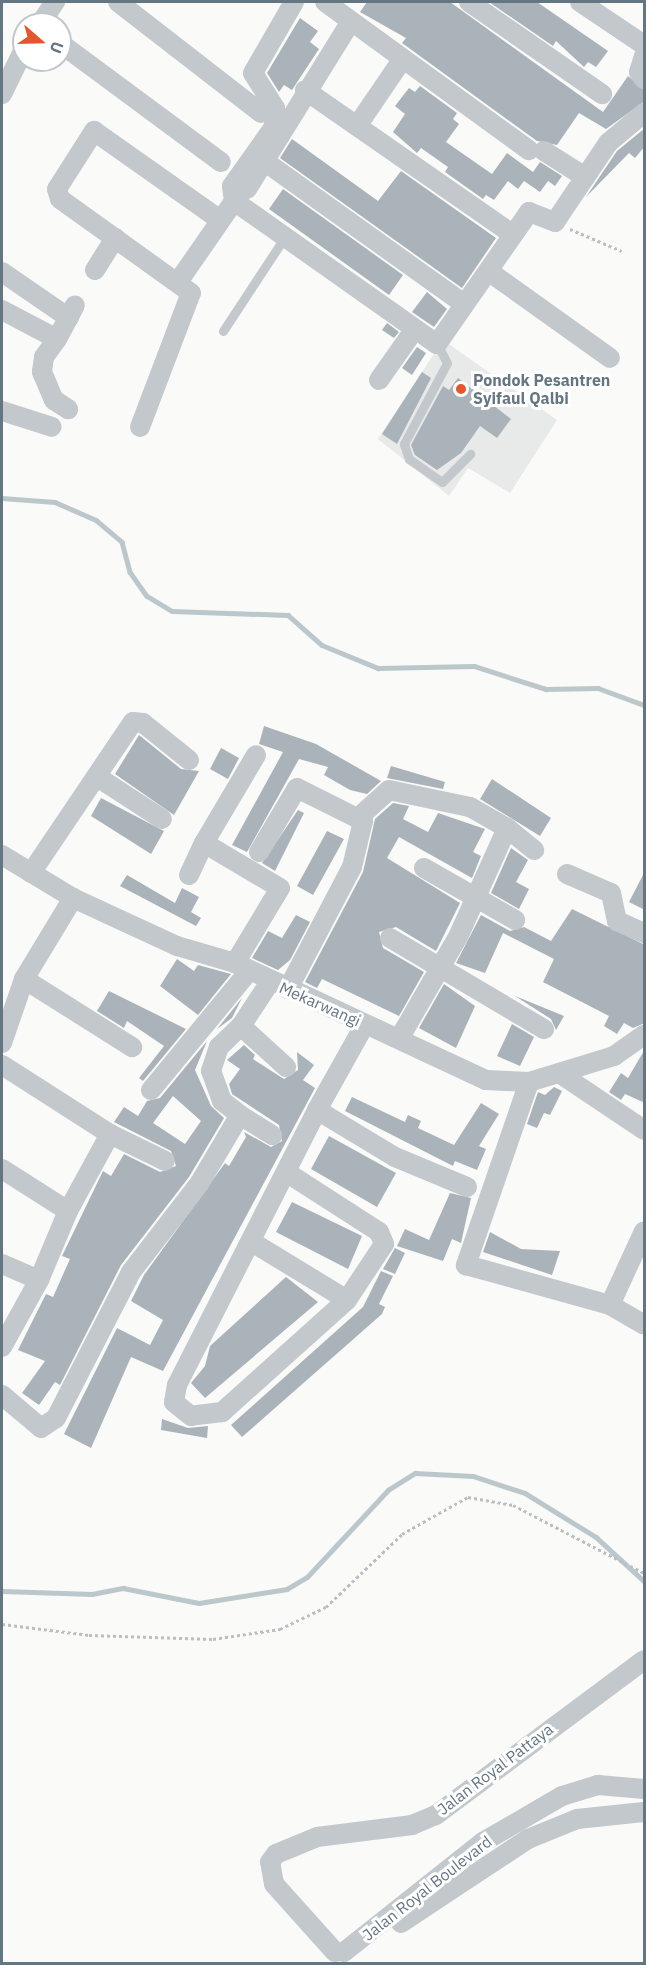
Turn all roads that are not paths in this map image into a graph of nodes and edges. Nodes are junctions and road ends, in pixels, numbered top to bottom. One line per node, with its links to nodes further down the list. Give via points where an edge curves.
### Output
1 (119, 2): 16 (street)
2 (294, 2): 22 (street, via 254,73 277,118 232,186)
3 (308, 2): 6 (street)
4 (469, 2): 15 (street)
5 (580, 2): 7 (street)
6 (339, 11): 11 (street); 13 (street)
7 (645, 45)
8 (72, 52): 19 (street)
9 (645, 56): 12 (street, via 639,72)
10 (12, 60): 14 (street)
11 (402, 60): 18 (street); 21 (street, via 536,150)
12 (645, 79)
13 (305, 90): 18 (street); 20 (street)
14 (2, 94)
15 (602, 94)
16 (261, 113)
17 (645, 113): 21 (street, via 608,143)
18 (357, 126): 24 (street)
19 (220, 162)
20 (267, 163): 22 (street); 31 (street)
21 (585, 177): 29 (street, via 555,222 529,212 488,269)
22 (240, 195): 23 (street); 25 (street)
23 (220, 220): 26 (street, via 94,131 57,195); 30 (street)
24 (505, 229)
25 (285, 237): 33 (street); 34 (lane)
26 (115, 238): 27 (street); 30 (street)
27 (95, 270)
28 (2, 272): 35 (street, via 72,312)
29 (490, 273): 36 (street); 37 (street)
30 (178, 282): 41 (street, via 191,293 191,304)
31 (459, 301)
32 (2, 310): 35 (street)
33 (415, 329): 36 (street); 38 (street)
34 (223, 331)
35 (57, 339): 39 (street, via 44,357 42,372 54,400)
36 (437, 344): 43 (lane, via 447,363 404,444 409,459 442,482)
37 (610, 358)
38 (379, 380)
39 (68, 409)
40 (2, 411): 42 (street)
41 (140, 427)
42 (52, 428)
43 (470, 454)
44 (256, 755): 50 (street)
45 (189, 760): 46 (street, via 143,723 133,722)
46 (99, 778): 48 (street); 55 (street)
47 (359, 817): 49 (street, via 389,790 470,807); 52 (street, via 297,788); 67 (street, via 364,830 352,867)
48 (162, 819)
49 (507, 828): 51 (street); 59 (street)
50 (204, 843): 57 (street); 63 (street, via 280,888)
51 (534, 849)
52 (259, 852)
53 (2, 858): 55 (street, Mekarwangi)
54 (424, 868): 59 (street)
55 (31, 873): 58 (street, Mekarwangi)
56 (567, 874): 61 (street, via 611,893 617,921)
57 (189, 875)
58 (73, 898): 63 (street, Mekarwangi, via 177,946); 65 (street)
59 (473, 900): 60 (street); 64 (street)
60 (515, 920)
61 (645, 933)
62 (390, 938): 64 (street)
63 (242, 967): 66 (street, Mekarwangi); 79 (street)
64 (439, 970): 70 (street); 72 (street)
65 (24, 979): 73 (street); 74 (street)
66 (270, 982): 67 (street, Mekarwangi); 69 (street)
67 (288, 989): 68 (street, Mekarwangi)
68 (365, 1024): 72 (street, Mekarwangi); 80 (street)
69 (241, 1026): 76 (street); 81 (street, via 219,1047 211,1071 222,1101)
70 (544, 1029)
71 (645, 1035): 77 (street, Mekarwangi, via 614,1056)
72 (399, 1039): 78 (street, Mekarwangi, via 486,1080)
73 (2, 1043)
74 (132, 1047)
75 (2, 1065): 83 (street)
76 (286, 1067)
77 (559, 1072): 78 (street, Mekarwangi); 82 (street)
78 (529, 1082): 95 (street, via 466,1265)
79 (151, 1090)
80 (317, 1110): 87 (street); 88 (street, via 394,1157)
81 (240, 1116): 84 (street); 98 (street, via 199,1184 131,1272 50,1427 41,1428)
82 (645, 1130)
83 (110, 1134): 85 (street); 89 (street)
84 (272, 1135)
85 (165, 1161)
86 (2, 1169): 89 (street)
87 (286, 1172): 91 (street); 94 (street, via 383,1236 381,1251)
88 (467, 1187)
89 (68, 1211): 93 (street)
90 (645, 1232): 95 (street)
91 (252, 1242): 94 (street); 94 (street, via 177,1385 174,1402 179,1410 203,1417 222,1412)
92 (2, 1263): 93 (street)
93 (39, 1280): 97 (street)
94 (347, 1300)
95 (610, 1305): 96 (street)
96 (645, 1325)
97 (2, 1347)
98 (2, 1395)
99 (645, 1660): 103 (street, Jalan Royal Pattaya, via 436,1815 404,1826 317,1837 276,1854 270,1862 274,1884)
100 (645, 1789): 102 (street, Jalan Royal Boulevard, via 581,1788)
101 (645, 1812): 102 (street, Jalan Royal Boulevard, via 577,1819)
102 (459, 1871): 103 (street, Jalan Royal Boulevard)
103 (342, 1959)

